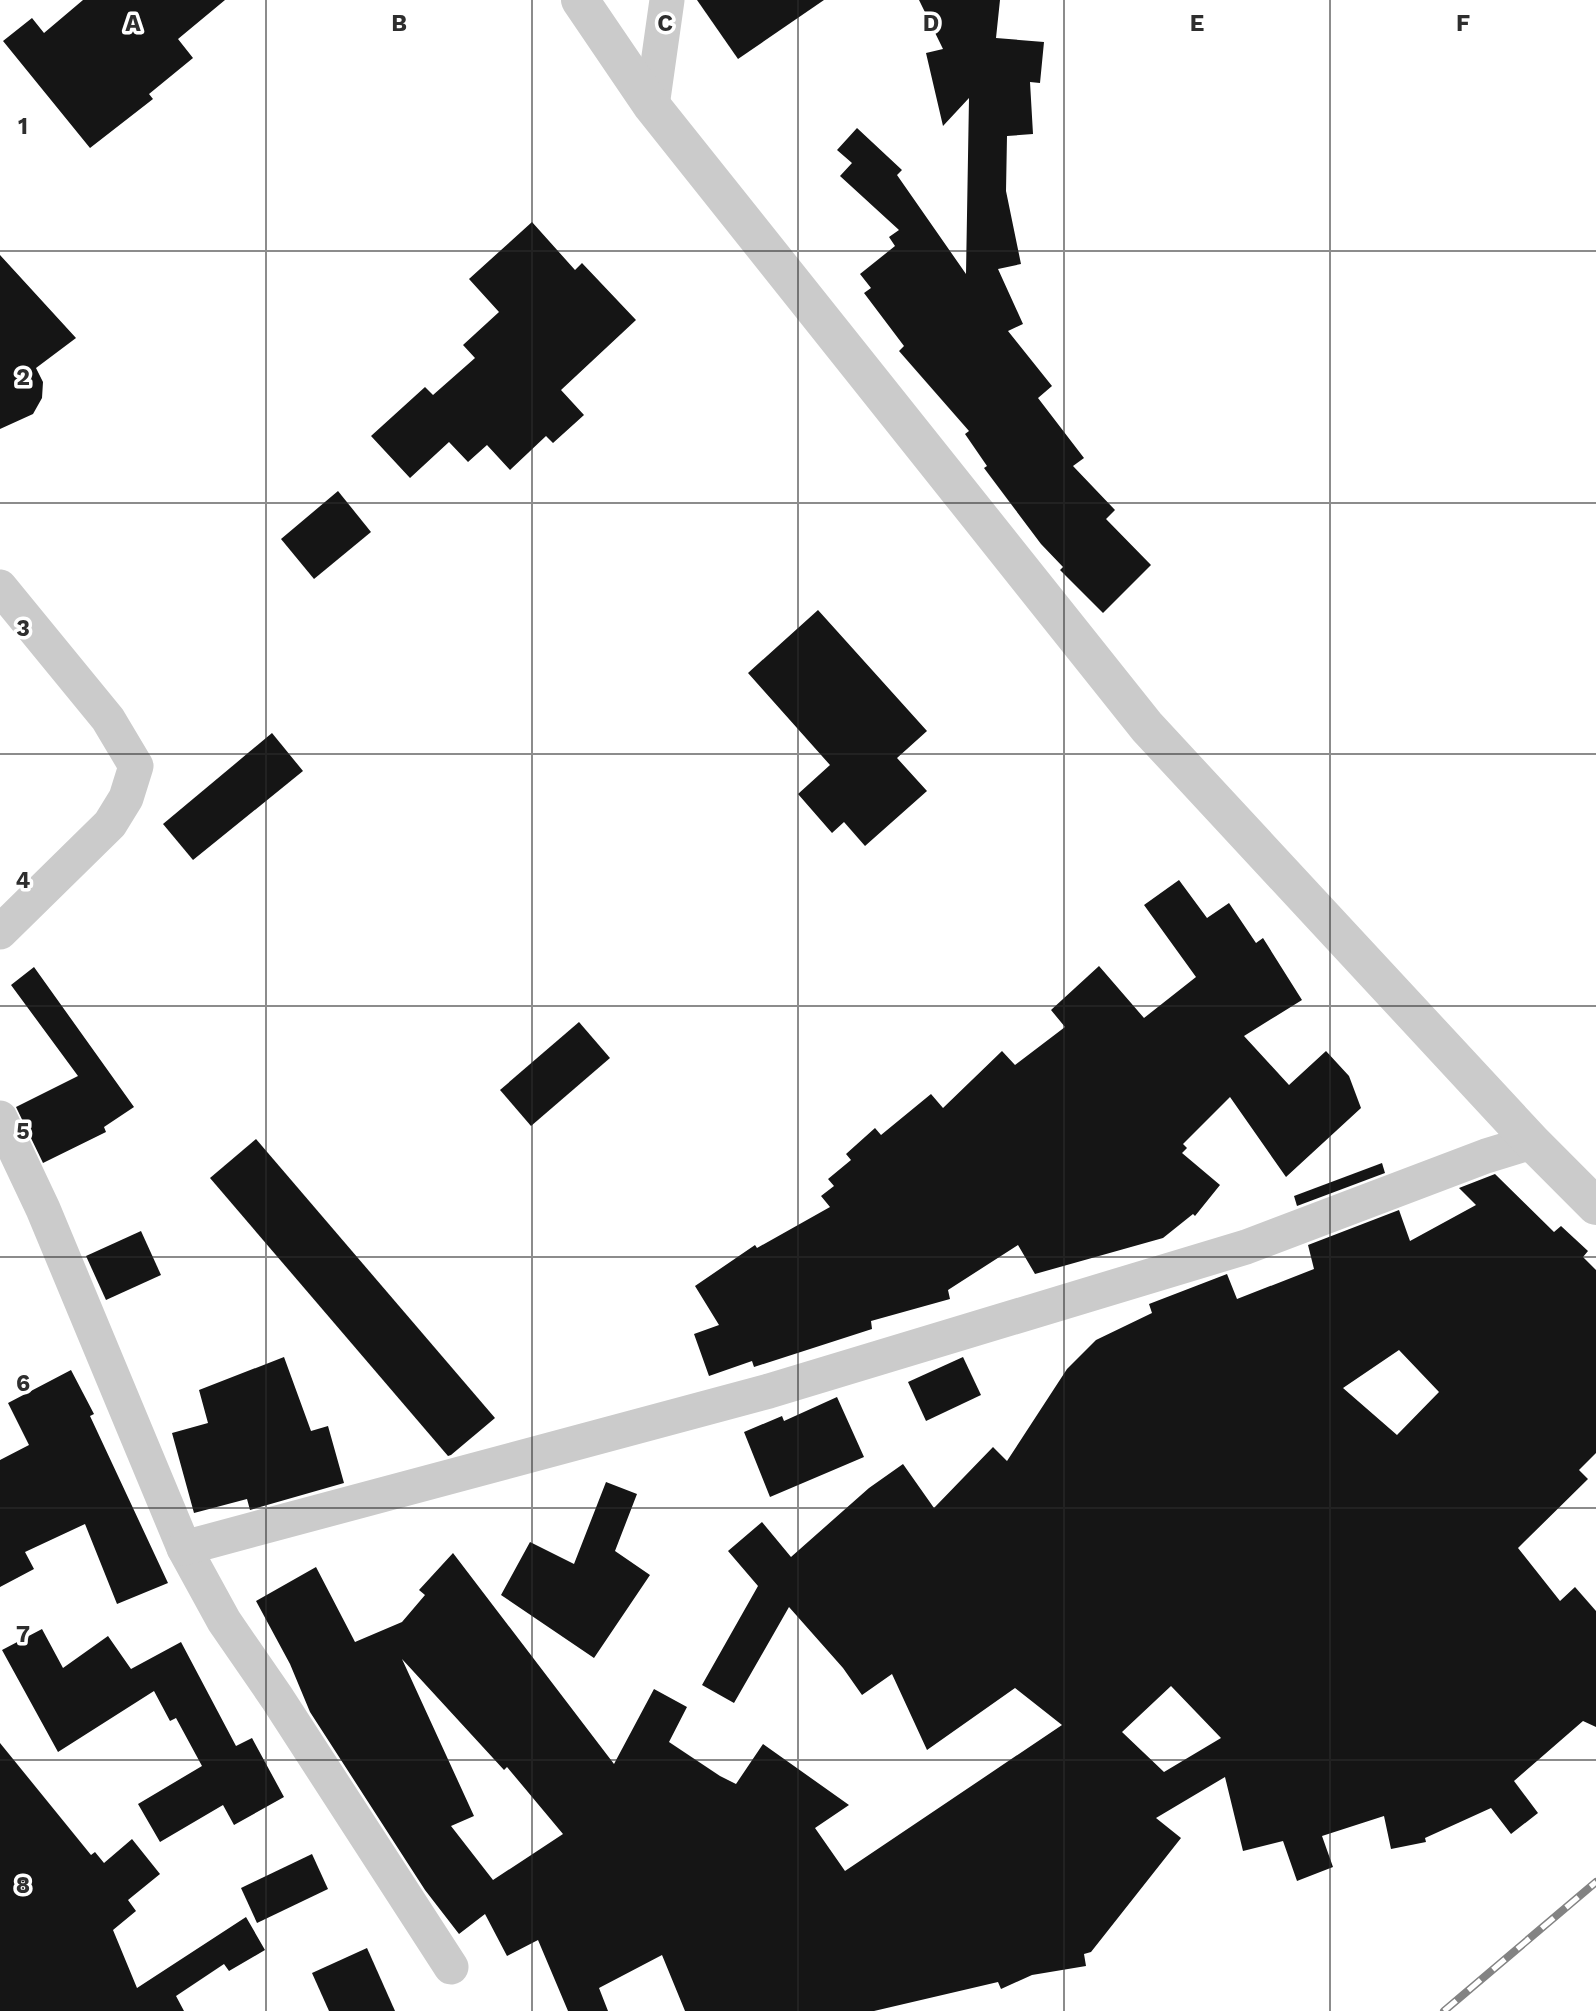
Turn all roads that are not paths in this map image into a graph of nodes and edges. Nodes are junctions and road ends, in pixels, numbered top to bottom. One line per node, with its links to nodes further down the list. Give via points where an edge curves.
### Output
1 (580, 0): 3 (street)
2 (667, 0): 3 (street)
3 (652, 106): 7 (street, via 1147,727)
4 (0, 587): 5 (street, via 108,719 136,766 126,797 110,824)
5 (0, 932)
6 (0, 1118): 9 (street, via 43,1209)
7 (1532, 1142): 8 (street); 9 (street, via 1233,1251 769,1391)
8 (1596, 1206)
9 (184, 1548): 10 (street, via 224,1621)
10 (451, 1967)

